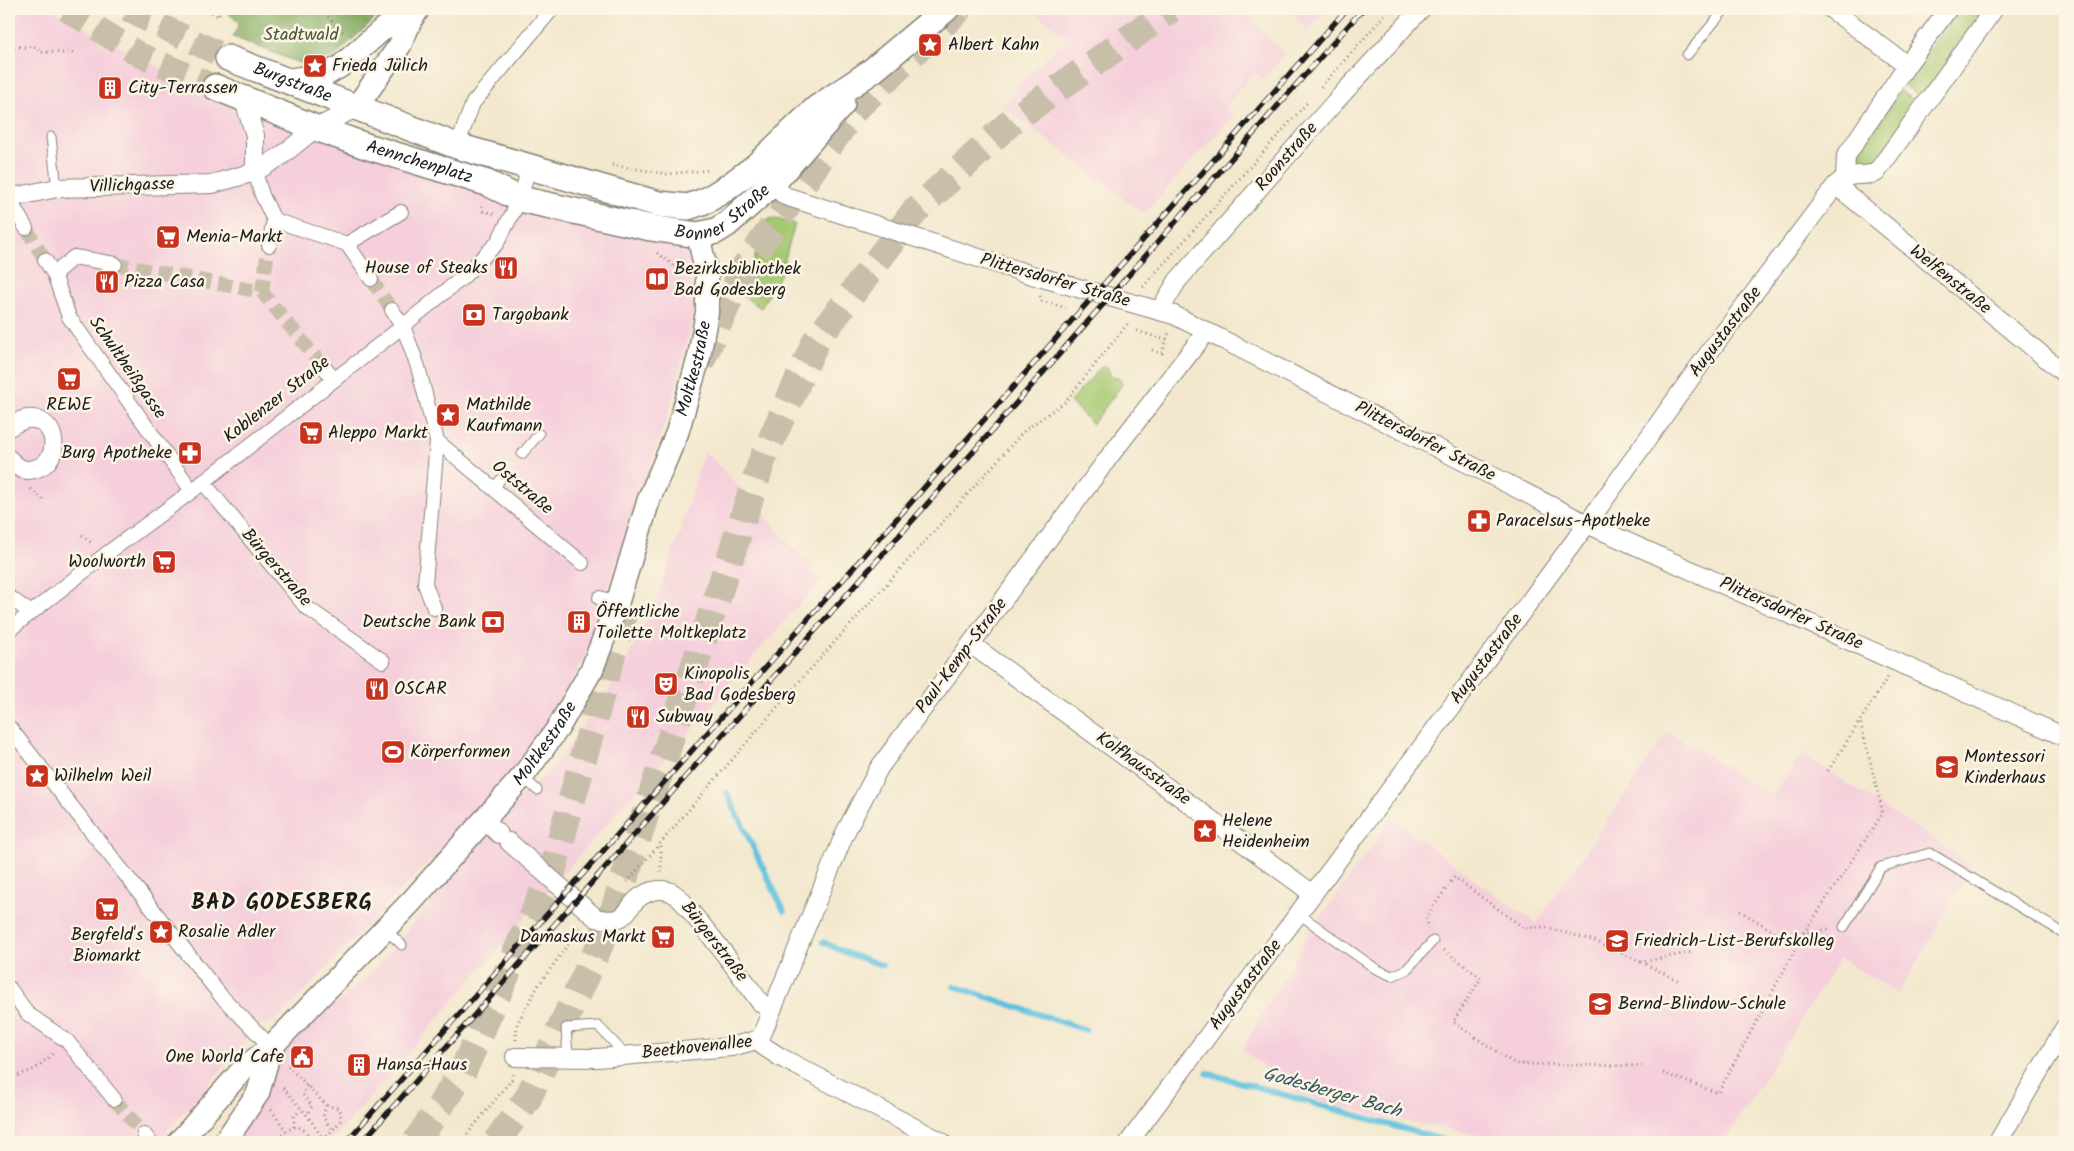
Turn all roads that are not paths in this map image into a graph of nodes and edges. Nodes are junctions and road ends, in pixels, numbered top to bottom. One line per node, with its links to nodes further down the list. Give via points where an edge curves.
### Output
1 (552, 9): 20 (street, via 473,103)
2 (1421, 9): 40 (street, Roonstraße, via 1178,280)
3 (1725, 9): 9 (lane)
4 (1831, 9): 11 (street)
5 (1948, 9): 11 (street, Augustastraße)
6 (1994, 9): 23 (street, via 1876,173)
7 (416, 13): 13 (street, via 384,28 341,66 327,74); 17 (street, via 400,45)
8 (954, 15): 12 (main road, Bonner Straße)
9 (1688, 55)
10 (228, 58): 13 (main road, Burgstraße)
11 (1907, 65): 23 (street, Augustastraße, via 1846,156)
12 (872, 71): 24 (main road, Bonner Straße); 28 (main road, Bonner Straße, via 817,108 755,167 707,200)
13 (287, 80): 15 (main road, Burgstraße)
14 (215, 87): 16 (main road, Burgstraße)
15 (313, 91): 17 (main road, Burgstraße); 18 (main road)
16 (243, 98): 18 (main road, Burgstraße); 22 (street, via 255,135)
17 (356, 108): 18 (street, Villichgasse); 20 (main road, Aennchenplatz)
18 (316, 128): 22 (street, Villichgasse); 27 (main road, Aennchenplatz, via 487,183)
19 (51, 137): 25 (lane)
20 (457, 146): 21 (main road, Aennchenplatz)
21 (529, 167): 27 (street, Koblenzer Straße); 28 (main road, Bonner Straße, via 659,204)
22 (255, 172): 25 (street, Villichgasse, via 212,184); 30 (street)
23 (1840, 181): 44 (street, Welfenstraße); 52 (street, Augustastraße, via 1710,351)
24 (772, 184): 32 (main road, Bonner Straße, via 727,224 716,231); 40 (street, Plittersdorfer Straße, via 785,196 1032,275)
25 (57, 188): 26 (street, Villichgasse)
26 (9, 198): 31 (street)
27 (520, 199): 32 (main road, Bonner Straße); 41 (street, Koblenzer Straße, via 496,243 462,278)
28 (688, 207): 32 (main road)
29 (401, 212): 33 (street)
30 (274, 220): 33 (street); 34 (street)
31 (26, 228)
32 (698, 235): 62 (street, Moltkestraße, via 707,274 707,312 699,358 677,433 609,601 592,669 530,783)
33 (347, 244): 38 (street)
34 (269, 245)
35 (44, 260): 37 (street, Schultheißgasse)
36 (115, 264): 37 (street, via 74,257)
37 (54, 274): 51 (street, Schultheißgasse, via 69,317)
38 (370, 279)
39 (392, 310): 41 (street)
40 (1159, 311): 42 (street, Plittersdorfer Straße)
41 (403, 326): 45 (street, Koblenzer Straße); 48 (street, via 418,367)
42 (1206, 332): 52 (street, Plittersdorfer Straße); 58 (street, Paul-Kemp-Straße, via 1097,473)
43 (322, 365): 45 (street)
44 (2065, 374)
45 (334, 379): 51 (street, Koblenzer Straße)
46 (9, 427): 50 (street, via 20,420 38,420 51,431 54,448 44,465 35,469 24,470)
47 (539, 434): 49 (lane)
48 (437, 441): 53 (street, Oststraße, via 497,485); 55 (street, via 426,584)
49 (522, 454)
50 (9, 459)
51 (197, 487): 56 (street, Koblenzer Straße); 59 (street, Bürgerstraße, via 306,607)
52 (1587, 524): 61 (street, Plittersdorfer Straße); 63 (street, Augustastraße)
53 (582, 564)
54 (9, 597): 56 (street)
55 (434, 608)
56 (30, 612): 57 (street, Koblenzer Straße)
57 (9, 630)
58 (972, 645): 63 (street, Kolfhausstraße); 71 (street, Paul-Kemp-Straße, via 887,756 868,788)
59 (383, 660)
60 (9, 727): 74 (street, via 221,996)
61 (2065, 737)
62 (497, 832): 66 (street, Moltkestraße); 71 (street, Bürgerstraße, via 596,918 619,920 646,893 671,892 680,898 760,1002)
63 (1313, 894): 64 (street, Augustastraße)
64 (1299, 914): 68 (lane, via 1376,970 1392,976 1406,970); 82 (street, Augustastraße)
65 (1844, 928): 67 (lane, via 1881,867 1930,853)
66 (385, 929): 69 (lane); 74 (street, Moltkestraße)
67 (2065, 934)
68 (1433, 941)
69 (402, 945)
70 (9, 988): 78 (street, via 28,1014 67,1041)
71 (770, 1010): 73 (street)
72 (2065, 1027): 83 (street)
73 (760, 1038): 75 (street, Beethovenallee, via 730,1047); 81 (street, Beethovenallee, via 763,1046 780,1057)
74 (271, 1047): 79 (street, Moltkestraße, via 244,1068); 80 (street, via 258,1093)
75 (626, 1055): 77 (street, Beethovenallee); 77 (lane, via 598,1026 566,1028)
76 (515, 1057): 77 (street, Beethovenallee)
77 (568, 1058)
78 (114, 1099)
79 (179, 1142)
80 (225, 1142)
81 (942, 1142)
82 (1129, 1142)
83 (1998, 1142)

